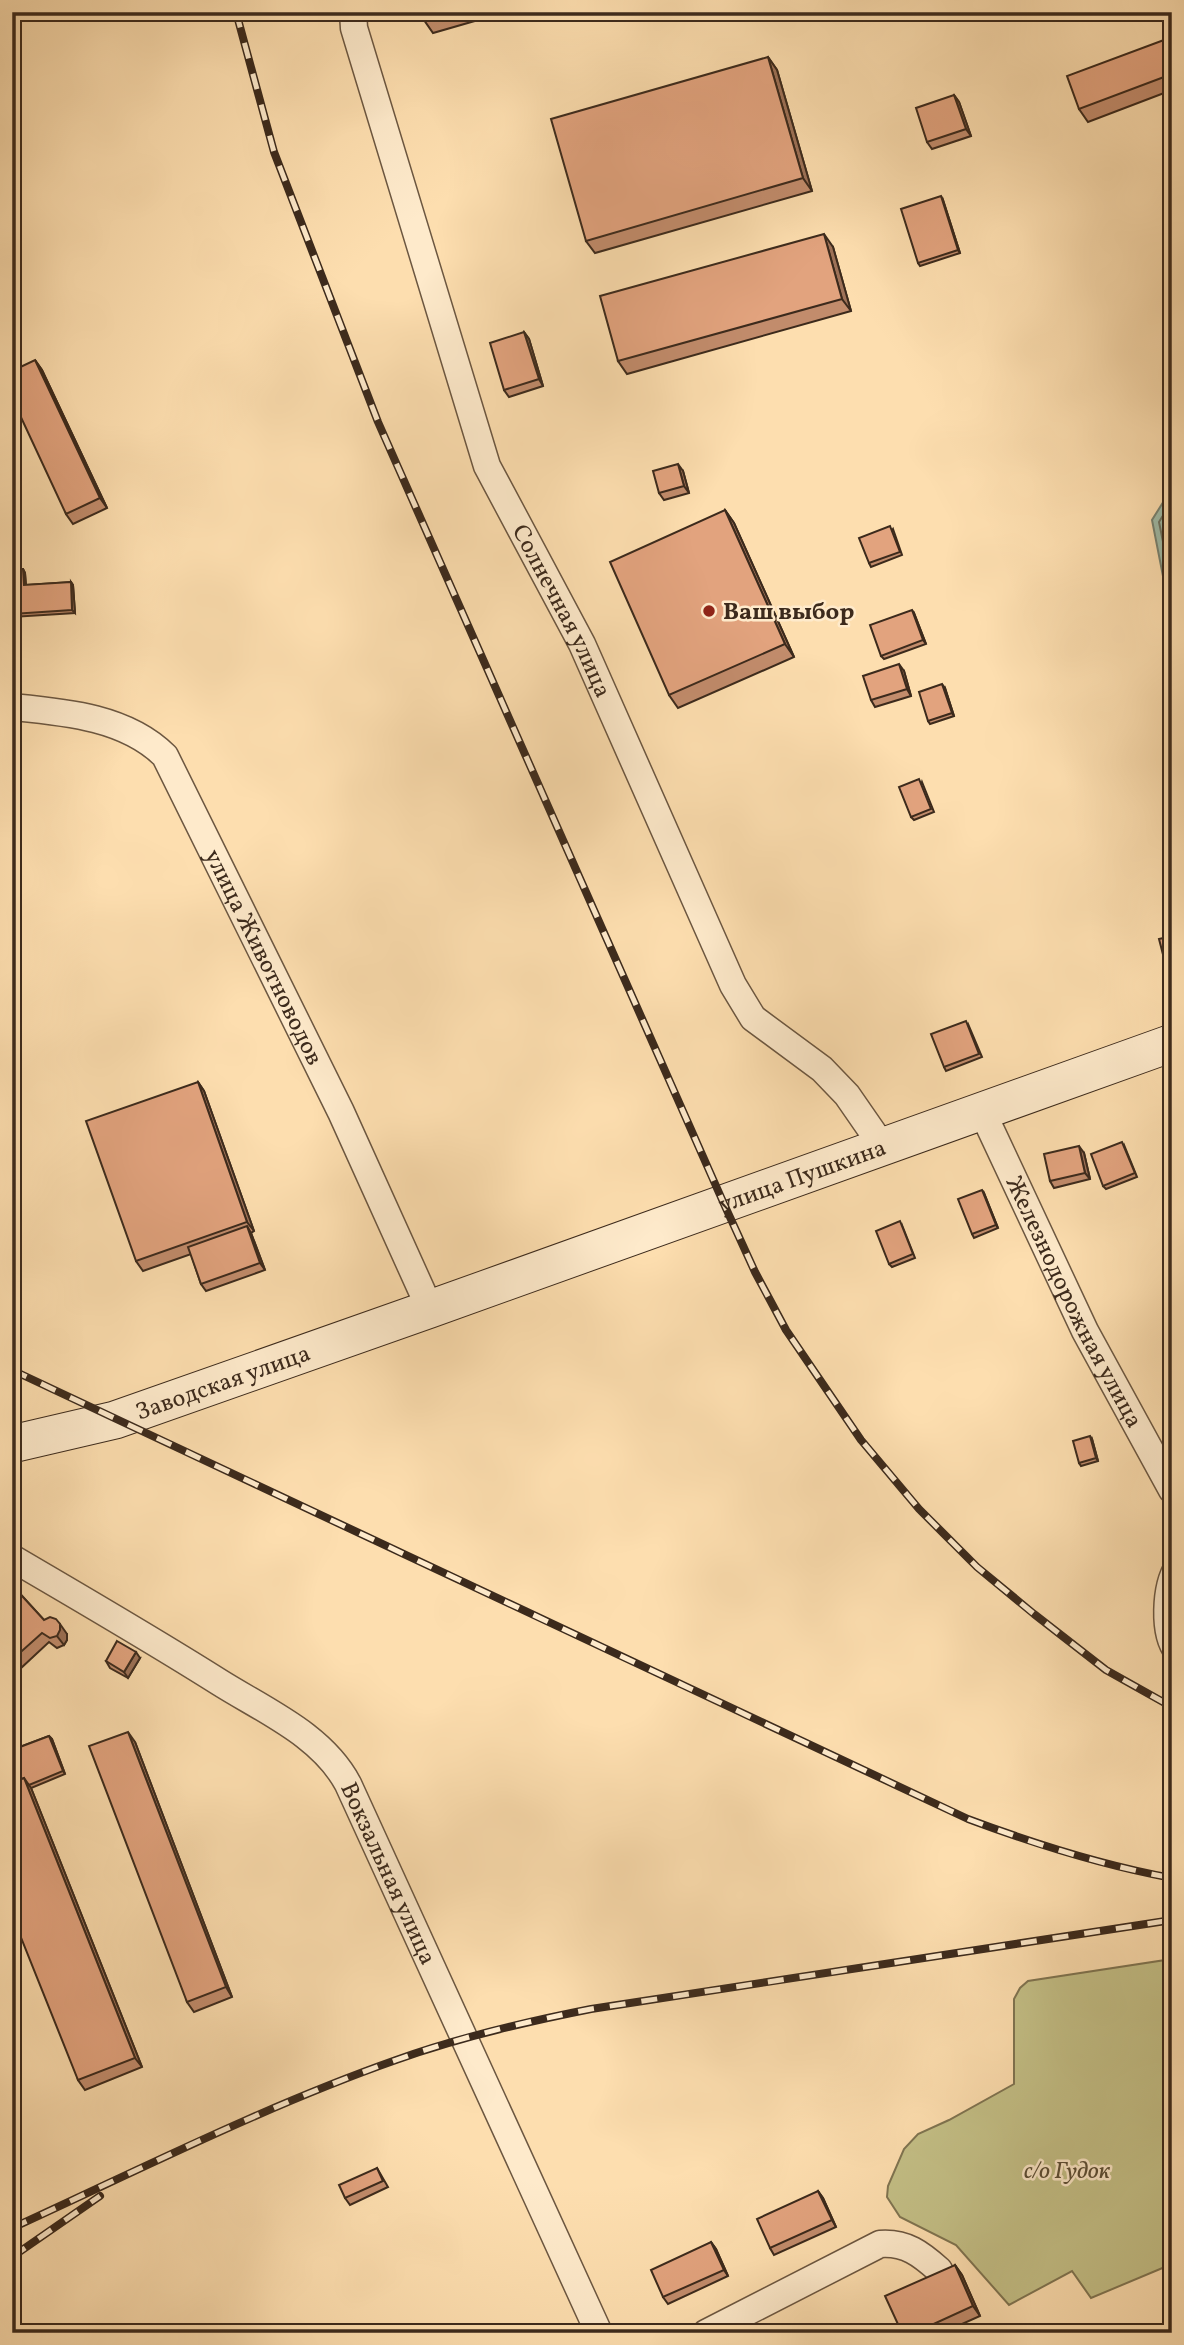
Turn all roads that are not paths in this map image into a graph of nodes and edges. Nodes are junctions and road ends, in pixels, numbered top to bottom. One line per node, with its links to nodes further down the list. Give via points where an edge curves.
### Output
1 (353, 12): 5 (street, Солнечная улица, via 354,28 487,466 582,644 733,985 753,1018 822,1069 847,1095)
2 (12, 707): 6 (street, улица Животноводов, via 69,712 117,726 142,737 165,755 341,1112)
3 (1172, 1043): 4 (main road, улица Пушкина)
4 (982, 1111): 5 (main road, улица Пушкина); 8 (street, Железнодорожная улица, via 1085,1331)
5 (883, 1147): 6 (main road, улица Пушкина)
6 (430, 1309): 7 (main road, Заводская улица, via 114,1420)
7 (12, 1444)
8 (1172, 1490)
9 (12, 1558): 13 (street, Вокзальная улица, via 312,1740 337,1764)
10 (1172, 1563): 11 (lane, via 1159,1624)
11 (1172, 1656)
12 (939, 2270): 14 (street, via 905,2246 880,2244)
13 (598, 2333)
14 (706, 2333)

